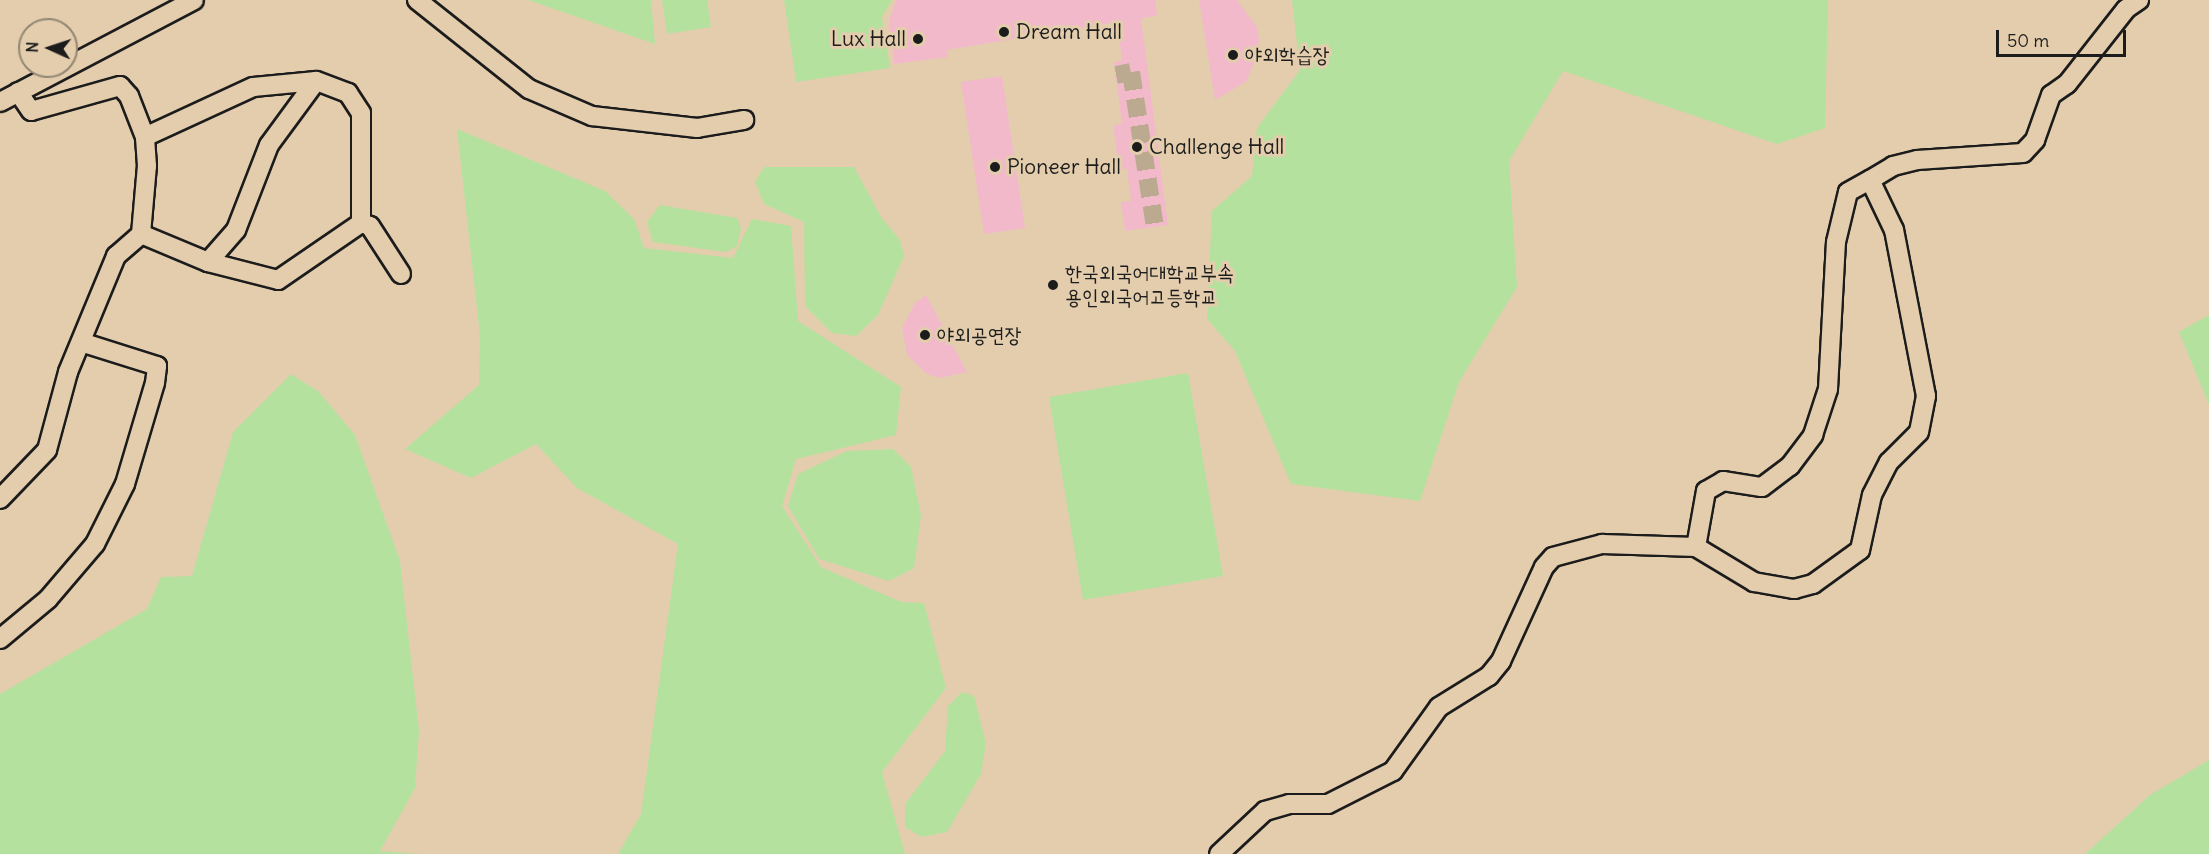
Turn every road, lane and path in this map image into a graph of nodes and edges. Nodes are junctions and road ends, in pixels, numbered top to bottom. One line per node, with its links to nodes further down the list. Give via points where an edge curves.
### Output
1 (194, 0): 5 (street)
2 (417, 0): 7 (street, via 529,89 592,117 696,128)
3 (2139, 0): 9 (street, via 2126,9 2067,84 2051,95 2035,140 2023,153 1917,160 1893,166)
4 (316, 81): 8 (street, via 253,87); 10 (street, via 348,93 361,113); 12 (street, via 269,145 236,230)
5 (18, 92): 6 (street); 8 (street, via 31,111 120,86 129,96)
6 (0, 102)
7 (744, 120)
8 (146, 137): 11 (street)
9 (1870, 180): 16 (street, via 1848,192 1836,242 1828,389 1813,435 1790,466 1762,487 1723,481 1706,491); 16 (street, via 1894,230 1924,373 1925,409 1919,432 1881,474 1869,505 1867,535 1860,550 1813,584 1794,590 1764,586)
10 (361, 223): 12 (street, via 278,280); 13 (street, via 370,226)
11 (141, 234): 12 (street); 14 (street, via 116,256)
12 (208, 262)
13 (401, 274)
14 (84, 343): 15 (street, via 68,372 47,450); 17 (street, via 157,366 155,382 125,484 95,544 48,599)
15 (0, 499)
16 (1696, 547): 18 (street, via 1602,544 1553,557 1544,567 1502,661 1489,676 1439,708 1393,771 1328,804 1289,804 1265,811)
17 (0, 639)
18 (1219, 854)

